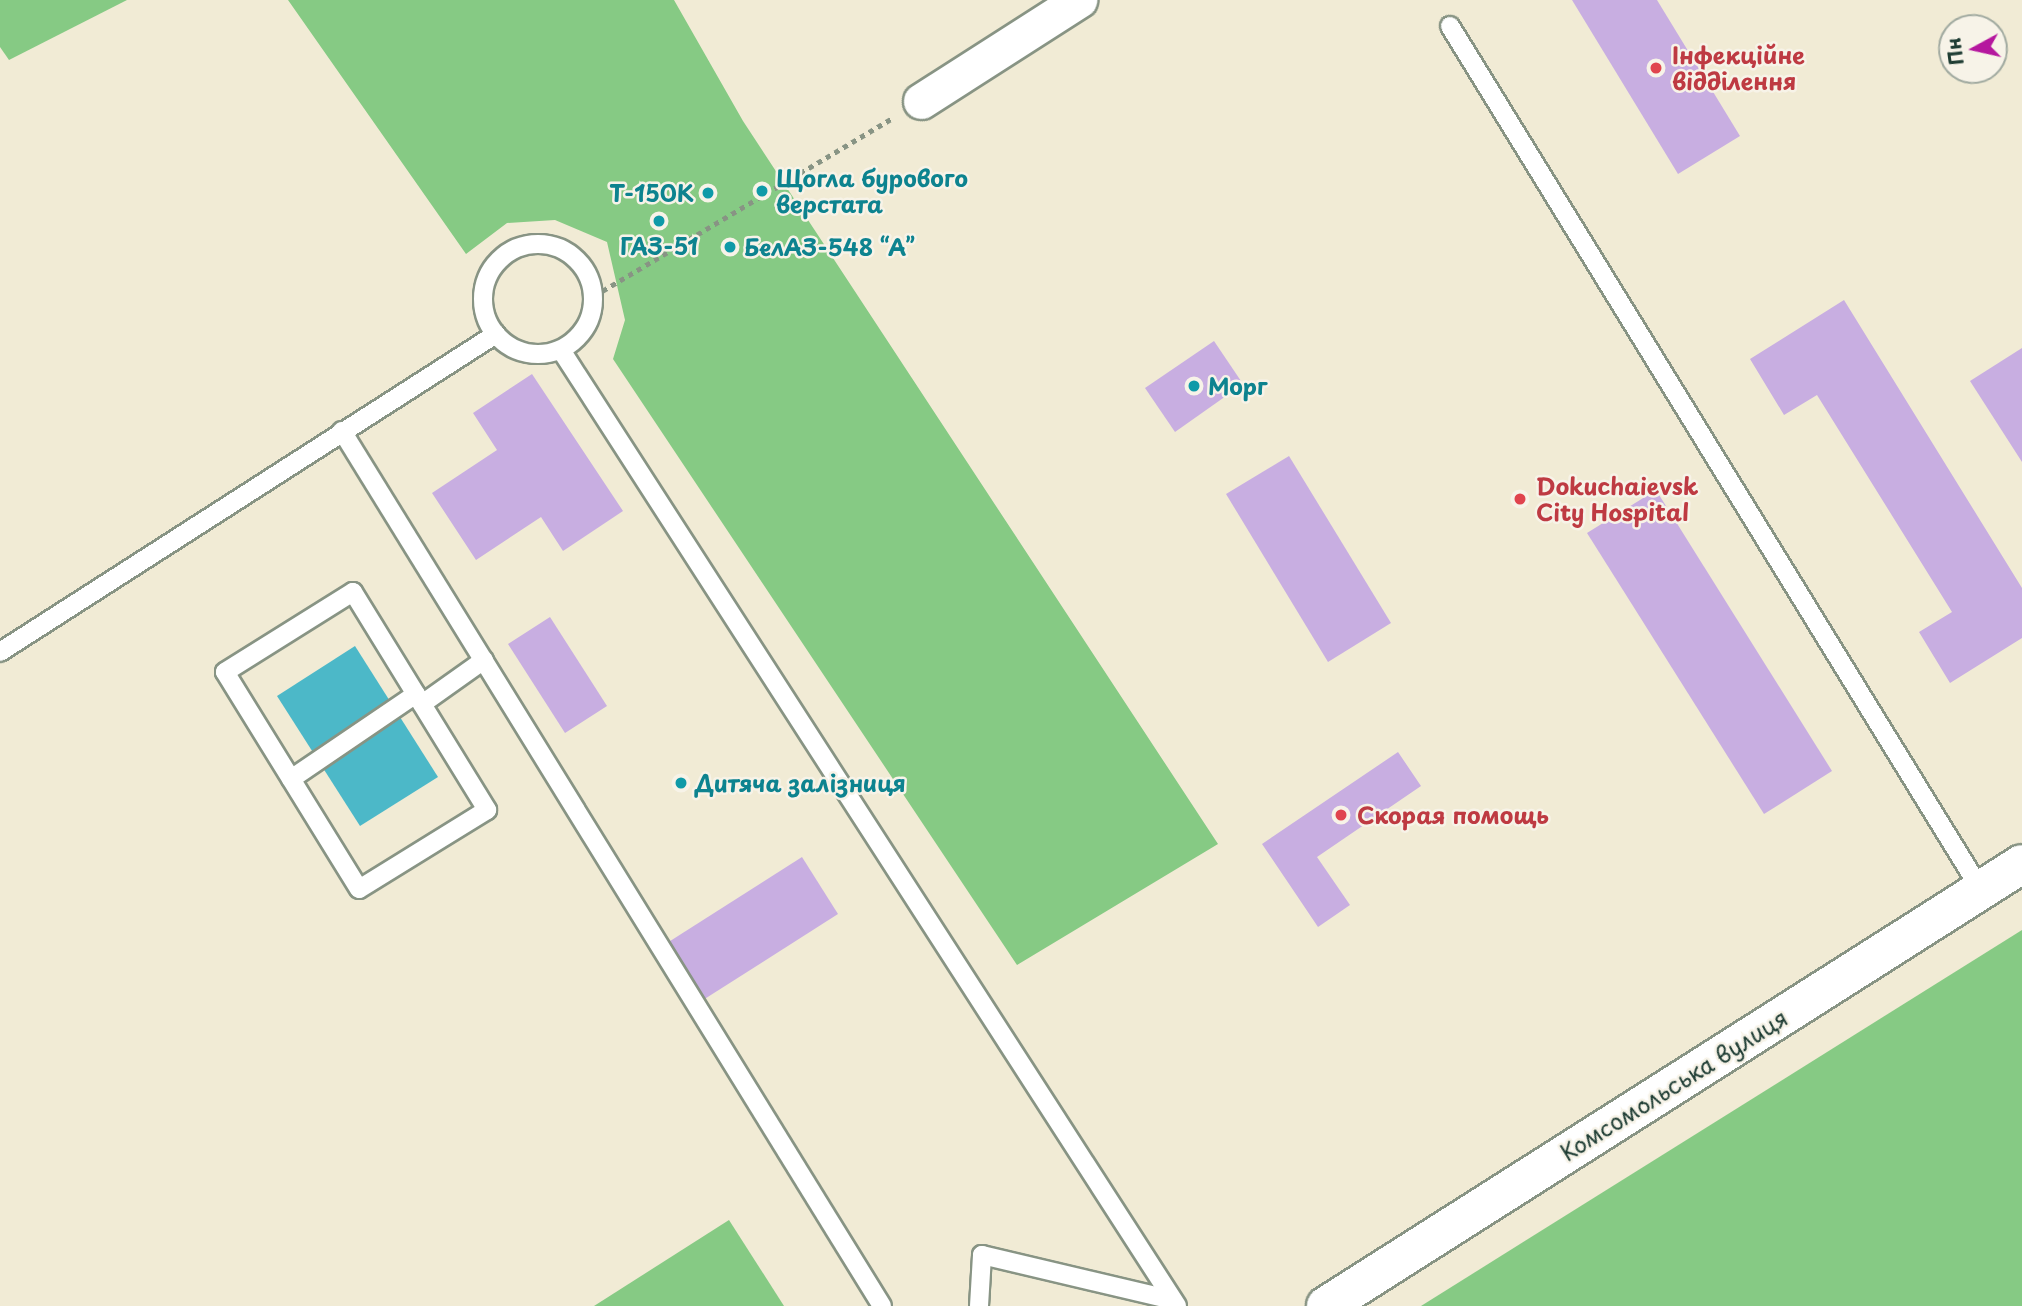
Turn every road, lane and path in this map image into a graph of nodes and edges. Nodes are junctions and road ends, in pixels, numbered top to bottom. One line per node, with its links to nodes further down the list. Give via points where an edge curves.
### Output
1 (1079, 0): 3 (street)
2 (1450, 26): 13 (lane)
3 (921, 101): 4 (path)
4 (594, 296): 5 (lane, via 579,261 564,250 527,245 495,264 486,281 483,299); 6 (lane, via 585,328)
5 (496, 334): 6 (lane, via 526,353); 7 (lane)
6 (561, 350): 14 (lane)
7 (342, 431): 8 (lane); 9 (lane)
8 (0, 652)
9 (484, 660): 10 (lane); 15 (lane)
10 (414, 701): 11 (lane); 11 (lane, via 353,592 225,672); 11 (lane, via 487,810 359,889)
11 (299, 774)
12 (2022, 864): 13 (street, Комсомольська вулиця)
13 (1981, 890): 17 (street, Комсомольська вулиця)
14 (1175, 1303): 16 (lane, via 982,1255)
15 (883, 1306)
16 (979, 1306)
17 (1326, 1306)

